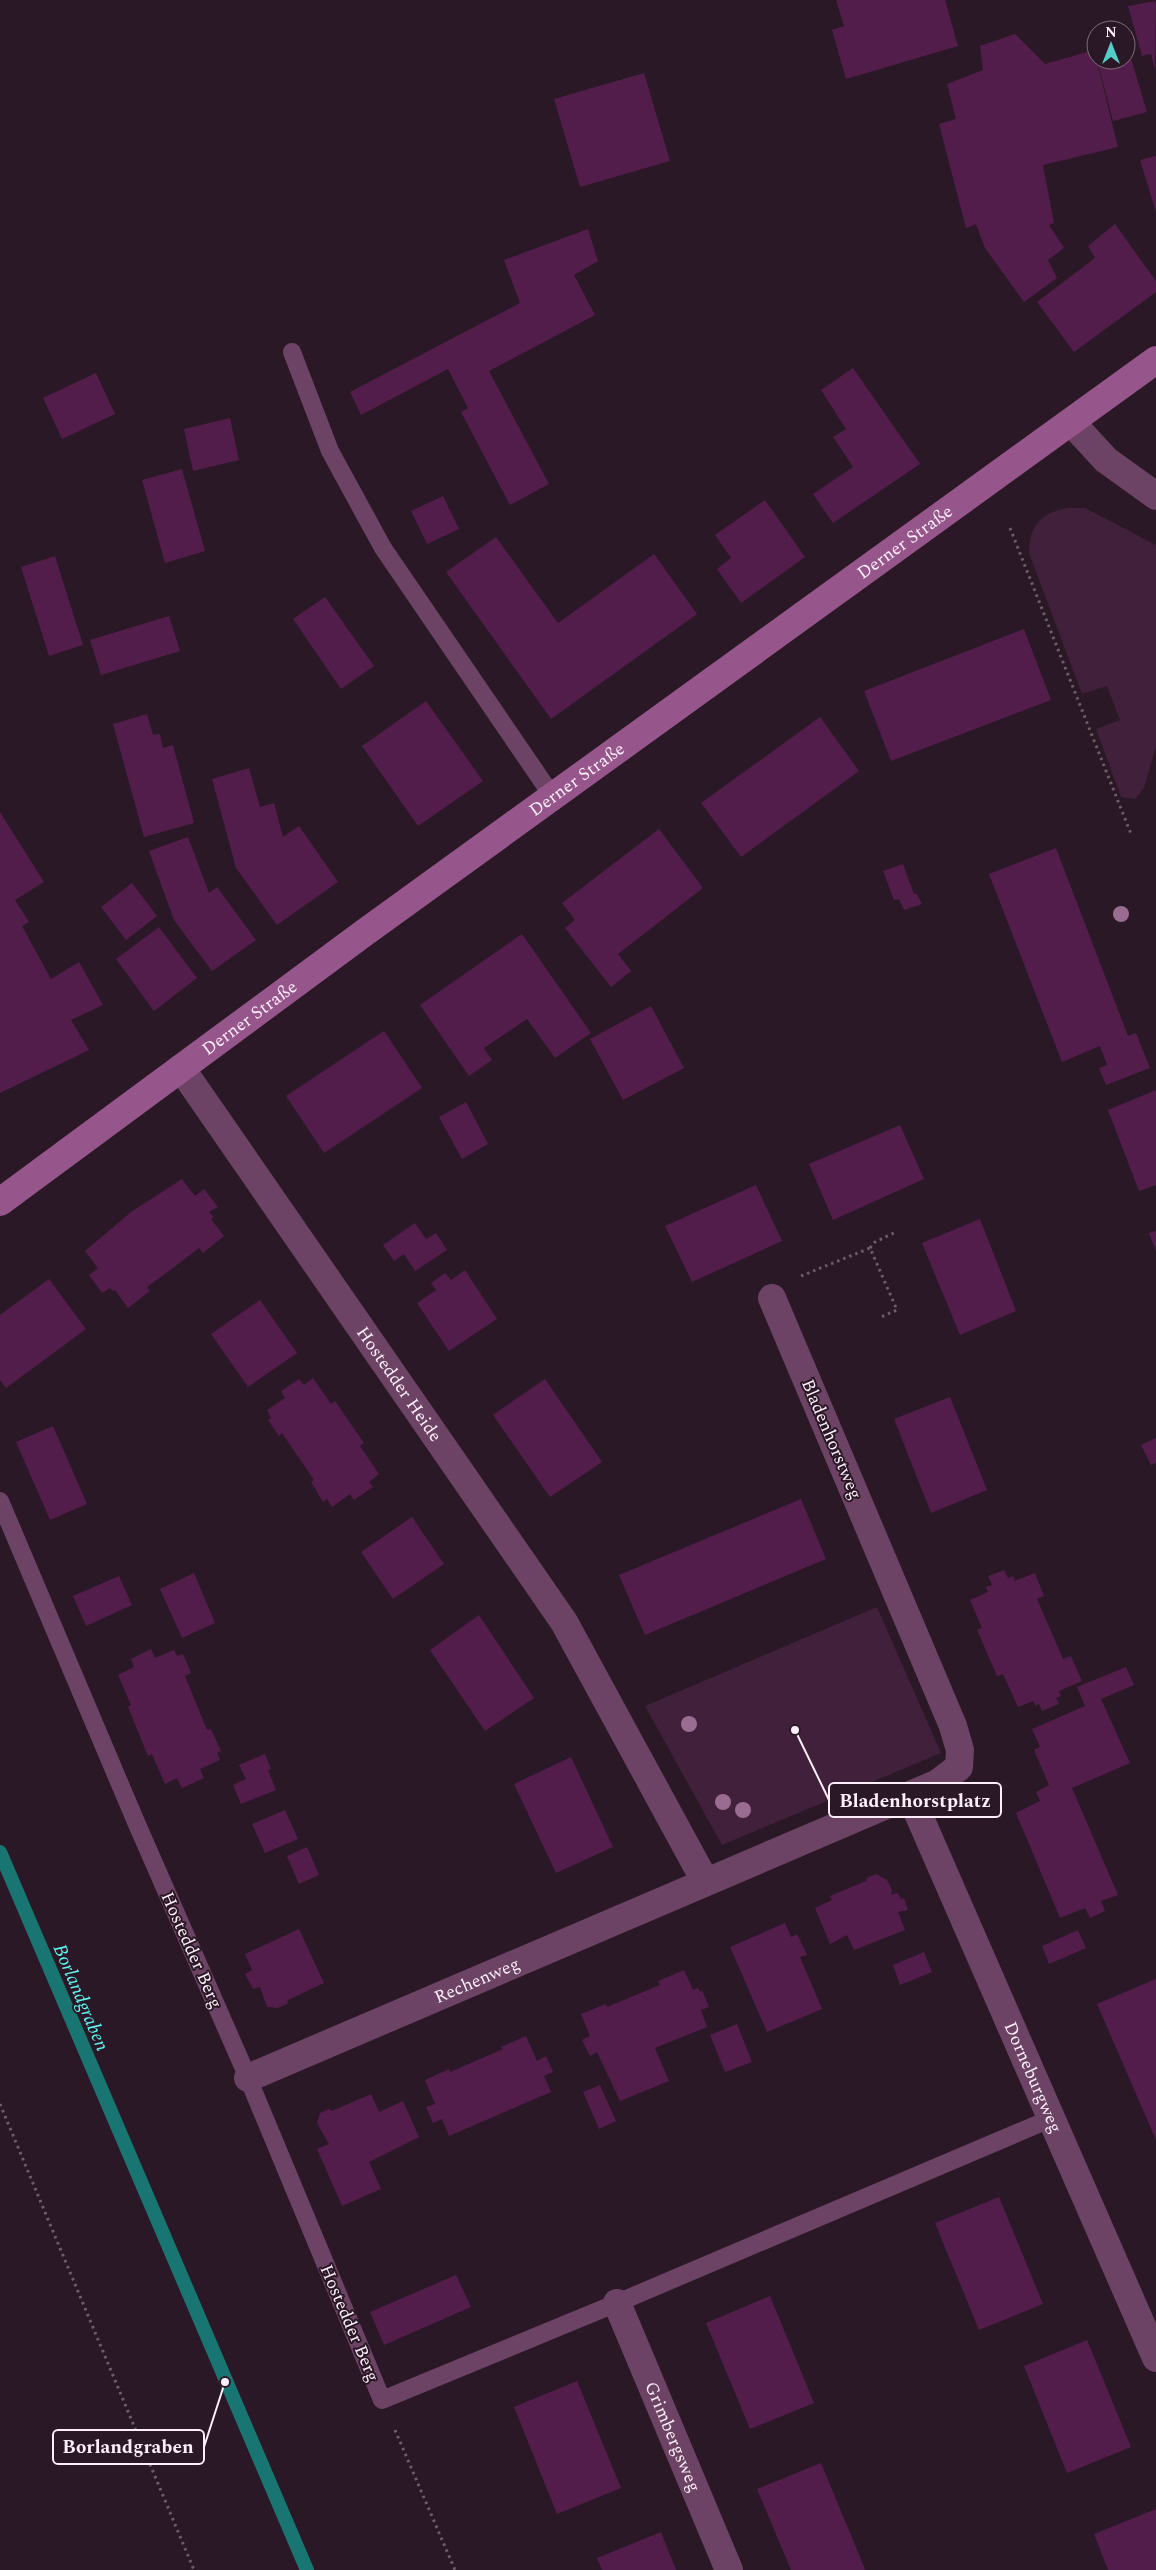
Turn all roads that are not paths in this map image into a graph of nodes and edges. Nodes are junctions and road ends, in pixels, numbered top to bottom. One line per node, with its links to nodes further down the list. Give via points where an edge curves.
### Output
1 (292, 352): 5 (lane, via 330,451 384,548)
2 (1156, 360): 3 (main road, Derner Straße)
3 (1071, 422): 4 (street, via 1106,460); 5 (main road, Derner Straße)
4 (1156, 496)
5 (553, 797): 6 (main road, Derner Straße)
6 (181, 1068): 7 (main road, Derner Straße); 11 (street, Hostedder Heide, via 564,1622)
7 (0, 1202)
8 (772, 1298): 10 (street, Bladenhorstweg, via 893,1581 960,1750 960,1767 938,1783)
9 (0, 1501): 12 (lane, Hostedder Berg)
10 (910, 1796): 11 (street, Rechenweg); 13 (street, Dorneburgweg)
11 (705, 1881): 12 (street, Rechenweg)
12 (248, 2078): 14 (lane, Hostedder Berg, via 382,2400)
13 (1050, 2119): 14 (lane); 15 (street, Dorneburgweg)
14 (617, 2304): 16 (street, Grimbergsweg)
15 (1156, 2358)
16 (728, 2570)

